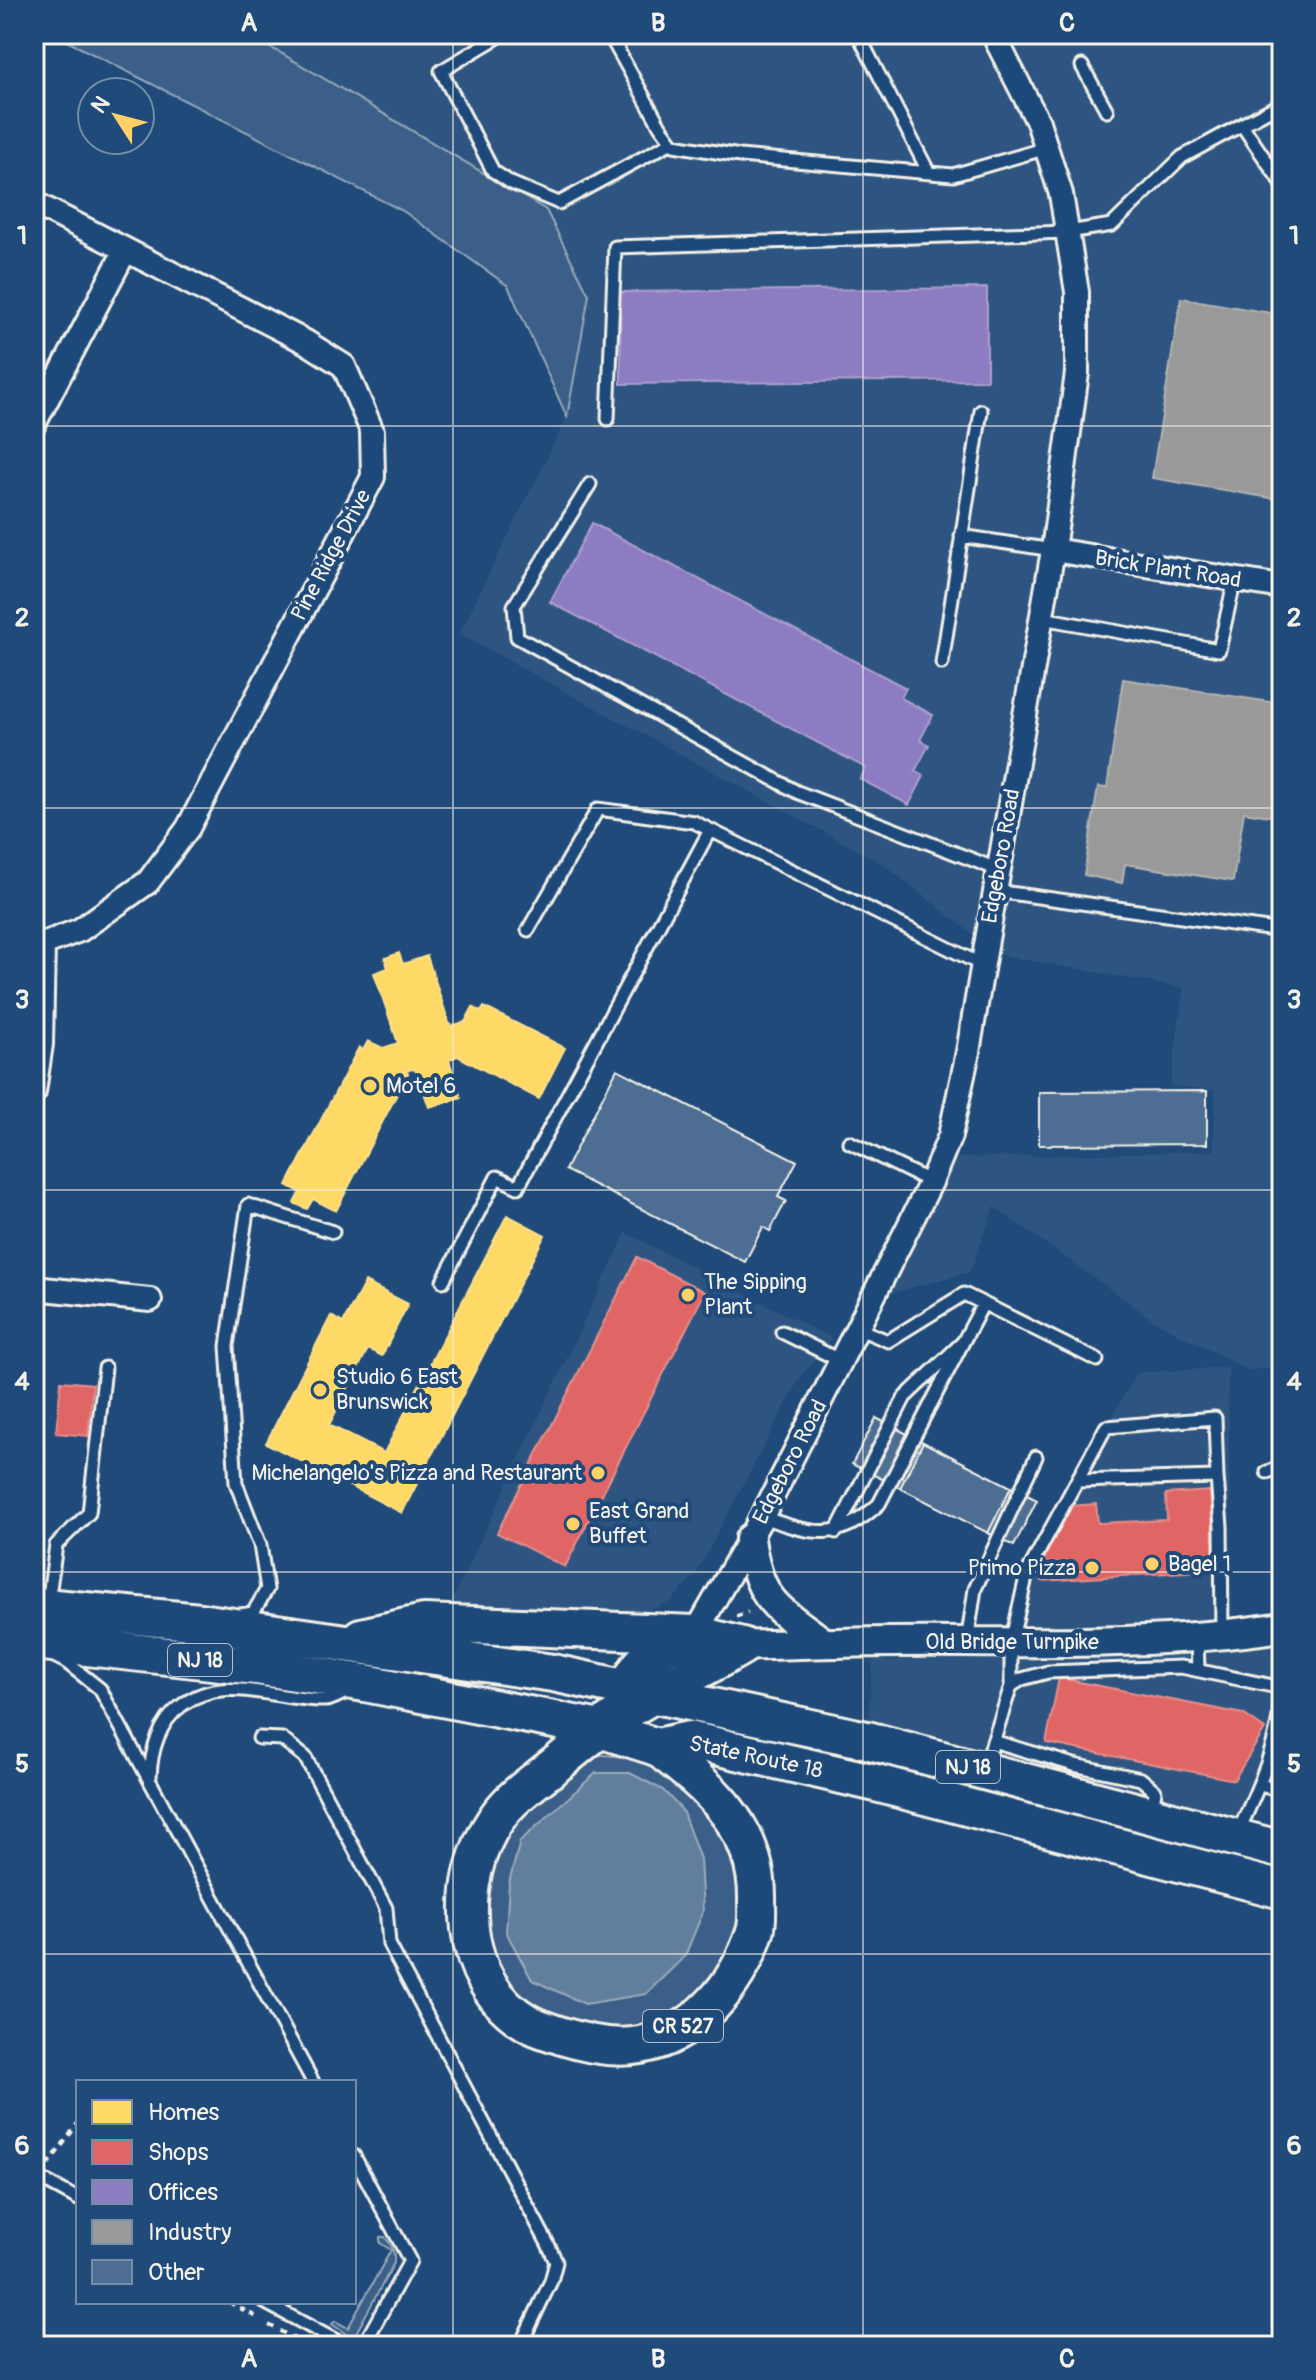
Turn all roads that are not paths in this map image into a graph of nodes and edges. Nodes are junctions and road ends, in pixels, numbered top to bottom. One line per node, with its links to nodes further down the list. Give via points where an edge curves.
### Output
1 (503, 34): 9 (lane, via 441,71 493,171 511,183 559,203)
2 (609, 34): 9 (lane)
3 (858, 34): 11 (lane)
4 (999, 36): 10 (street, Edgeboro Road)
5 (1082, 66): 7 (lane)
6 (1282, 103): 8 (lane)
7 (1107, 111)
8 (1242, 125): 12 (lane); 14 (lane, via 1182,157 1112,225)
9 (673, 143): 11 (lane, via 740,156)
10 (1048, 148): 11 (lane, via 953,175); 14 (street, Edgeboro Road)
11 (929, 173)
12 (1282, 184)
13 (34, 203): 15 (street, Pine Ridge Drive)
14 (1068, 232): 17 (lane, via 615,247); 21 (street, Edgeboro Road, via 1077,292 1077,373)
15 (125, 251): 18 (street); 30 (street, Pine Ridge Drive, via 344,366 372,431 373,477 188,828 148,882 80,930)
16 (981, 411): 20 (lane)
17 (608, 419)
18 (34, 424)
19 (590, 484): 27 (lane, via 514,606 517,637 797,792)
20 (961, 536): 21 (lane); 25 (lane)
21 (1053, 550): 22 (street, Brick Plant Road); 24 (street, Edgeboro Road)
22 (1235, 579): 23 (street, Brick Plant Road); 24 (lane, via 1219,650)
23 (1282, 587)
24 (1042, 618): 27 (street, Edgeboro Road)
25 (942, 663)
26 (710, 830): 28 (lane, via 694,822 598,809); 31 (lane); 36 (lane, via 518,1187 497,1177)
27 (997, 880): 29 (lane); 31 (street, Edgeboro Road)
28 (528, 930)
29 (1282, 931)
30 (39, 944): 32 (street, via 41,1044)
31 (982, 965): 34 (street, Edgeboro Road, via 956,1112)
32 (34, 1092)
33 (849, 1142): 34 (lane)
34 (931, 1182): 40 (street, Edgeboro Road)
35 (333, 1232): 54 (lane, via 248,1205 227,1346 236,1483 260,1545 267,1589 253,1613)
36 (443, 1281)
37 (34, 1288): 38 (street)
38 (150, 1300)
39 (983, 1304): 40 (lane, via 964,1294 888,1341); 42 (lane); 43 (lane)
40 (859, 1329): 44 (street, Edgeboro Road)
41 (782, 1332): 44 (lane)
42 (963, 1342): 52 (lane, via 905,1397); 52 (lane, via 879,1504 861,1521)
43 (1097, 1360)
44 (842, 1362): 51 (street, Edgeboro Road)
45 (105, 1368): 53 (lane, via 89,1513 56,1545)
46 (1036, 1457): 60 (lane, via 975,1589)
47 (1282, 1467): 48 (lane)
48 (1267, 1472)
49 (1217, 1477): 50 (lane); 50 (lane, via 1215,1418 1106,1427); 57 (lane, via 1221,1527)
50 (1077, 1481): 62 (lane, via 1027,1573)
51 (756, 1528): 52 (lane); 56 (street, Edgeboro Road); 61 (street, via 753,1560 767,1597)
52 (836, 1532)
53 (41, 1607): 54 (highway, State Route 18 / NJ 18)
54 (200, 1622): 59 (highway, State Route 18 / NJ 18)
55 (1282, 1627): 57 (street, Old Bridge Turnpike / CR 527)
56 (695, 1634): 59 (highway, CR 527, via 424,1623); 63 (highway, CR 527); 70 (highway, via 687,1658)
57 (1209, 1636): 62 (street, Old Bridge Turnpike / CR 527); 65 (lane)
58 (34, 1641): 66 (highway, State Route 18 / NJ 18)
59 (344, 1641): 70 (highway, State Route 18 / NJ 18, via 553,1673)
60 (966, 1642): 61 (street, Old Bridge Turnpike / CR 527); 62 (street, Old Bridge Turnpike / CR 527)
61 (824, 1643): 63 (street, Old Bridge Turnpike / CR 527)
62 (1011, 1643): 67 (lane)
63 (742, 1646): 70 (highway, CR 527)
64 (34, 1647): 73 (lane, via 66,1662 100,1689)
65 (1198, 1670): 67 (lane, via 1048,1672); 68 (lane)
66 (365, 1683): 70 (highway, State Route 18 / NJ 18); 73 (lane, via 328,1700 238,1689 192,1697 161,1729)
67 (1011, 1686): 72 (lane)
68 (1282, 1688): 69 (lane)
69 (1282, 1713): 74 (lane)
70 (637, 1714): 70 (highway, CR 527, via 737,1824 756,1874 757,1926 737,1976 706,2012 641,2045 608,2047 528,2023 497,1995 479,1965 473,1942 470,1879 483,1844 512,1800); 72 (highway, State Route 18 / NJ 18, via 716,1706 867,1740); 78 (highway, State Route 18 / NJ 18, via 689,1740 876,1783)
71 (259, 1738): 86 (lane, via 282,1739 305,1757 386,1908 389,1944 556,2262)
72 (988, 1756): 76 (highway, State Route 18 / NJ 18, via 1151,1816)
73 (150, 1778): 79 (lane)
74 (1260, 1785): 75 (lane); 76 (lane)
75 (1282, 1791)
76 (1235, 1838): 77 (highway, State Route 18 / NJ 18)
77 (1282, 1850)
78 (1282, 1890)
79 (312, 2080)
80 (356, 2160): 85 (lane, via 410,2261)
81 (34, 2175): 82 (lane)
82 (76, 2198)
83 (268, 2304): 84 (lane)
84 (346, 2346)
85 (363, 2346)
86 (520, 2346)

